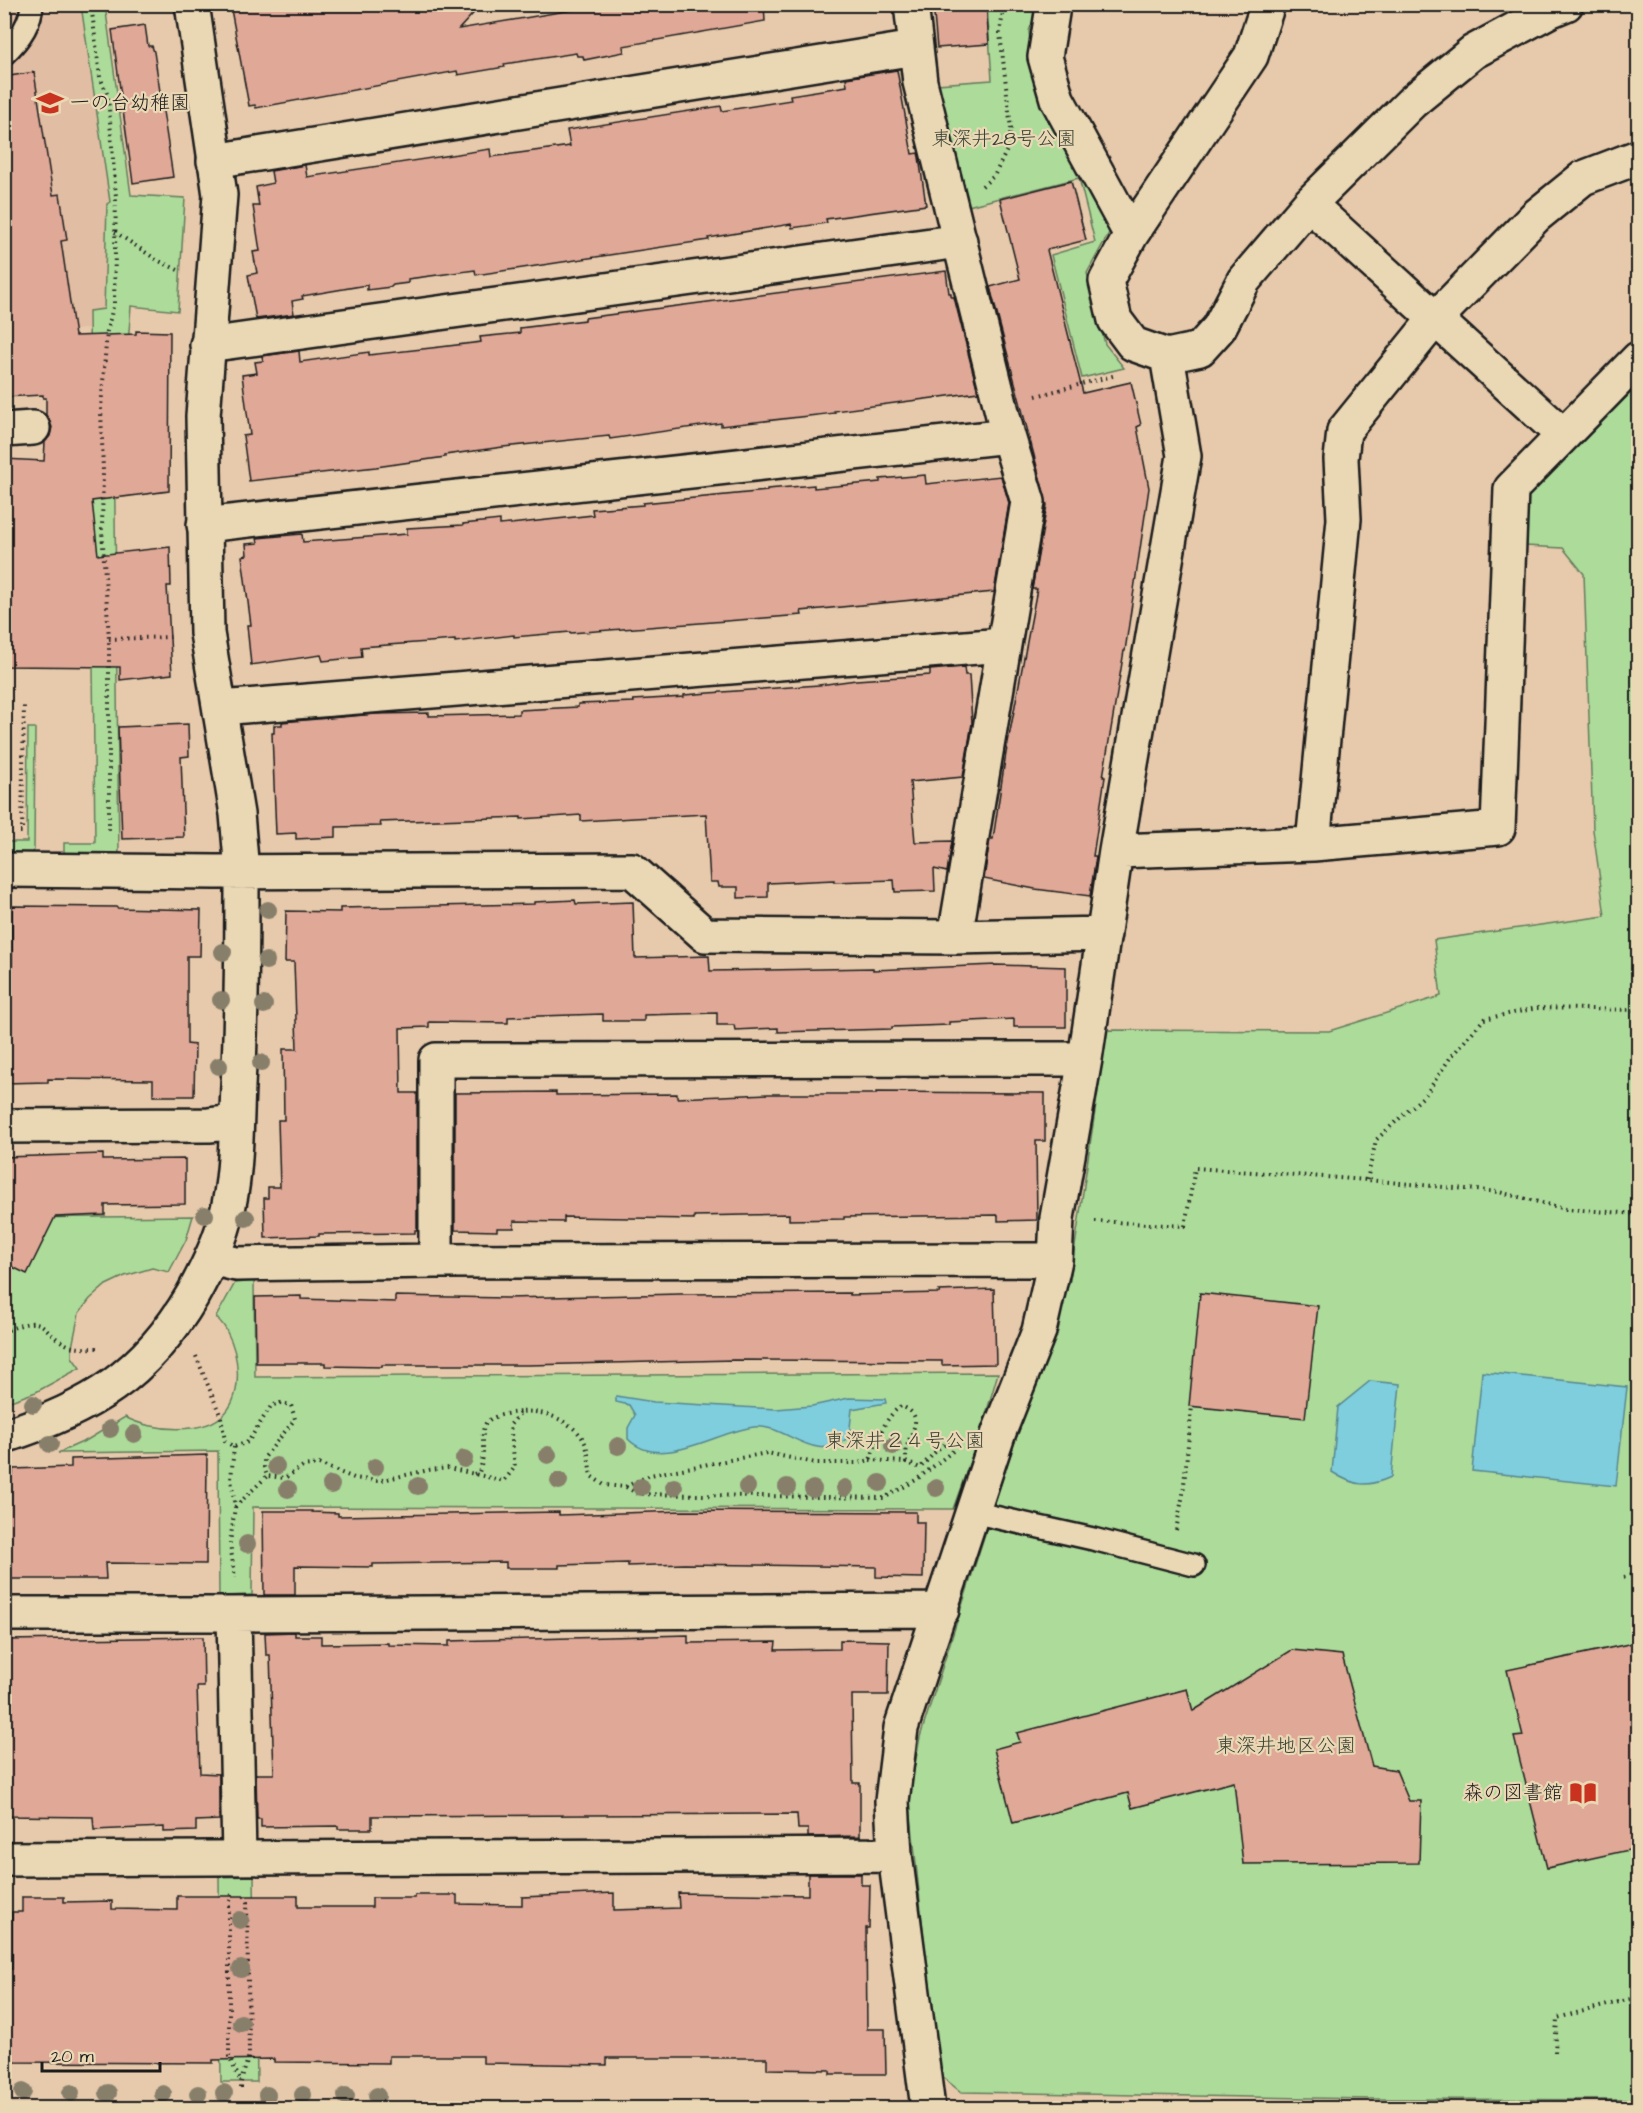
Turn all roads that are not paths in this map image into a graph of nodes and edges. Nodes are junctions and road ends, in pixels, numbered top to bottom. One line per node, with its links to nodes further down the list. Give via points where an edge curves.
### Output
1 (32, 4): 8 (lane, via 31,17 21,35)
2 (192, 4): 10 (street)
3 (911, 4): 7 (street)
4 (1051, 4): 12 (street, via 1045,57 1057,99)
5 (1268, 4): 12 (street, via 1251,56)
6 (1566, 4): 11 (street, via 1473,52 1412,102)
7 (915, 48): 10 (street); 13 (street)
8 (4, 54)
9 (1638, 157): 14 (street, via 1583,178 1536,216)
10 (214, 161): 15 (street, via 220,195)
11 (1309, 204): 14 (street); 16 (street, via 1244,280 1219,328 1200,349)
12 (1131, 235): 16 (street, via 1106,281 1114,320 1133,344)
13 (960, 241): 15 (street); 19 (street)
14 (1434, 320): 18 (street); 23 (street, via 1344,431 1344,519)
15 (207, 345): 20 (street)
16 (1167, 356): 24 (street, via 1184,456)
17 (1638, 359): 18 (street)
18 (1563, 435): 23 (street, via 1511,489 1498,828)
19 (1008, 436): 20 (street); 21 (street, via 1028,502)
20 (204, 525): 22 (street, via 207,633)
21 (1003, 645): 22 (street); 28 (street)
22 (220, 708): 26 (street)
23 (1313, 844): 24 (street)
24 (1116, 851): 27 (street)
25 (4, 870): 26 (street)
26 (242, 872): 28 (street, via 632,870 705,935); 30 (street, via 243,999)
27 (1104, 934): 28 (street); 29 (street)
28 (956, 937)
29 (1085, 1059): 33 (street, via 1057,1218); 34 (street, via 436,1060)
30 (236, 1122): 31 (street); 32 (street, via 226,1216)
31 (4, 1126)
32 (212, 1258): 34 (street, via 236,1264); 35 (street, via 165,1337 119,1382 40,1425)
33 (1055, 1260): 34 (street); 36 (street, via 1039,1331 990,1430)
34 (436, 1261)
35 (4, 1436)
36 (972, 1512): 37 (lane); 38 (street)
37 (1194, 1565)
38 (942, 1610): 40 (street); 41 (street, via 901,1728 892,1801)
39 (4, 1614): 40 (street)
40 (234, 1614): 43 (street)
41 (895, 1855): 43 (street); 44 (street)
42 (4, 1859): 43 (street)
43 (238, 1867)
44 (928, 2109)

